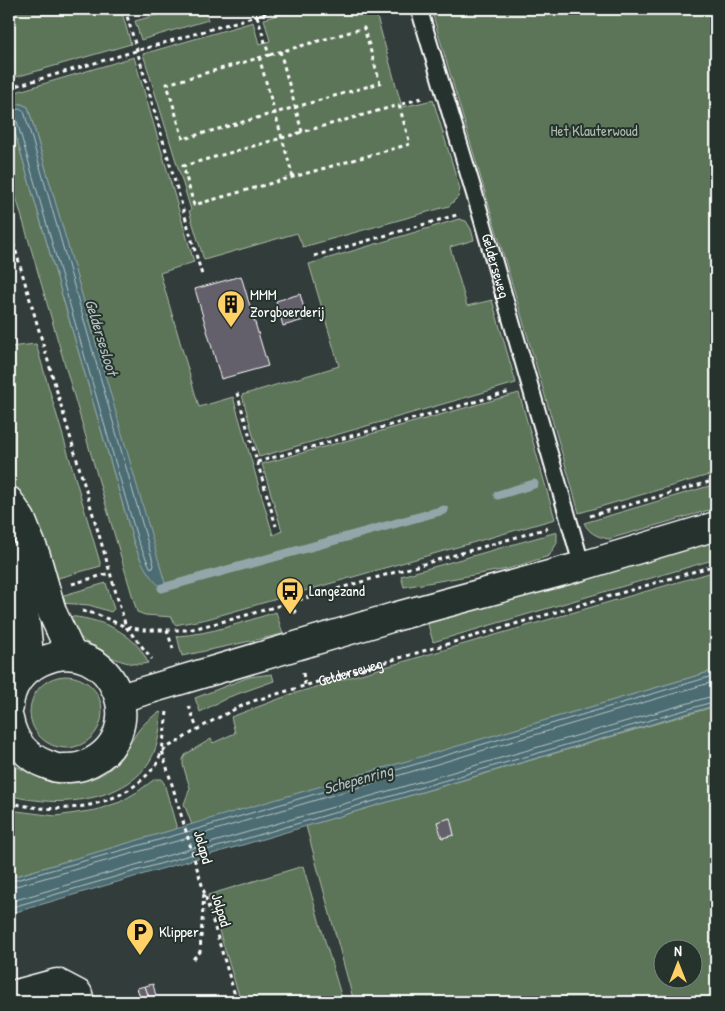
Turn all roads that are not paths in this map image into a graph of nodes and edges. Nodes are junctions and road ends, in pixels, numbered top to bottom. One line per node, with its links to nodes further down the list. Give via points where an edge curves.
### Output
1 (419, 9): 5 (lane, Gelderseweg)
2 (9, 501): 6 (street, via 30,541 52,612)
3 (716, 526): 5 (street)
4 (9, 557): 7 (street, via 26,618)
5 (582, 566): 8 (street, via 394,617)
6 (72, 656): 7 (street, via 50,657); 8 (street, via 88,660 102,669)
7 (30, 667): 9 (street, via 13,688)
8 (120, 698): 9 (street, via 122,720 115,740 100,757 81,767 58,769 38,762 21,748)
9 (9, 721)
10 (9, 996): 11 (street, via 57,983 78,994)
11 (80, 1002)

